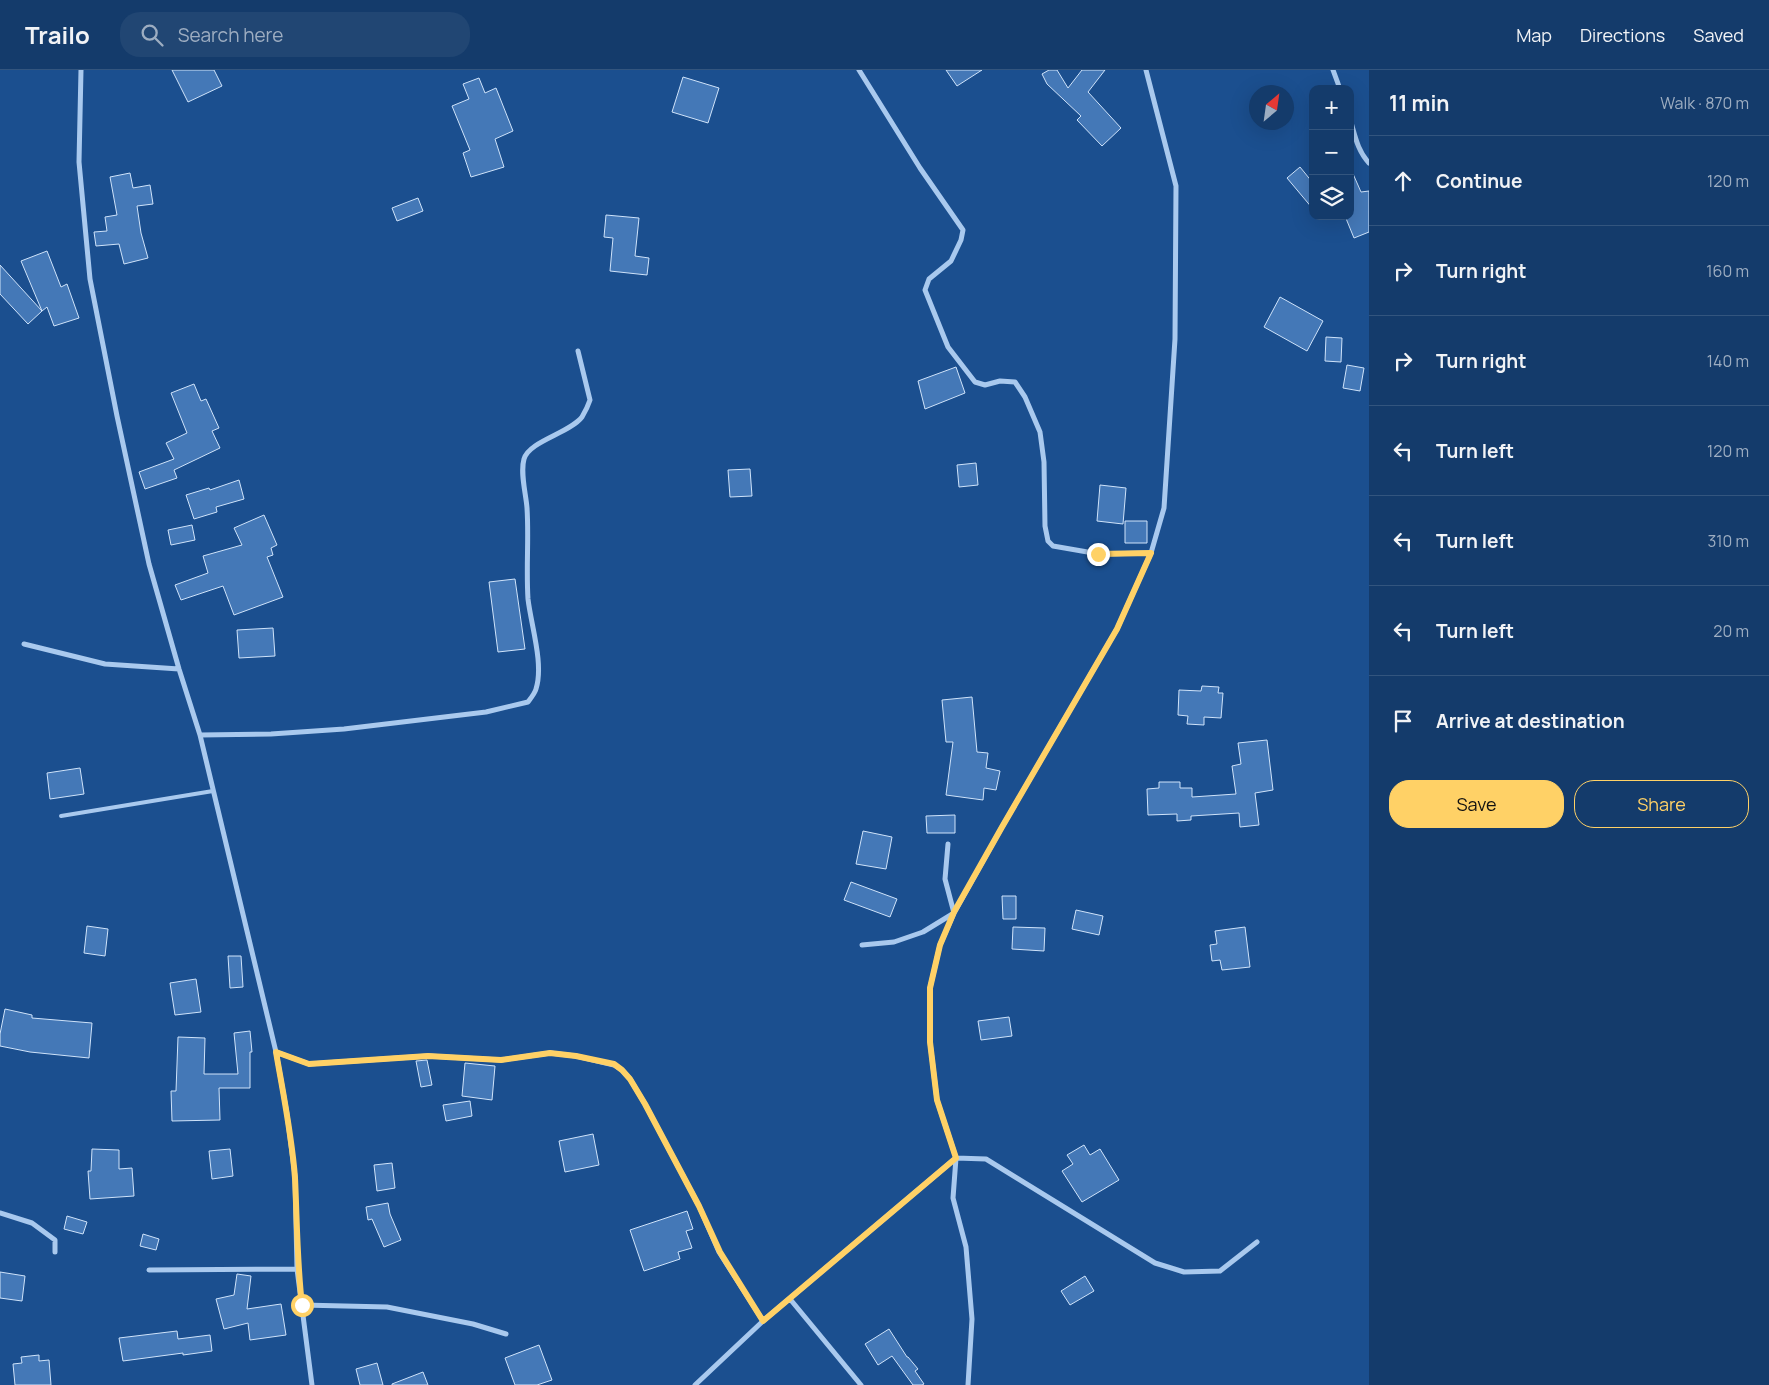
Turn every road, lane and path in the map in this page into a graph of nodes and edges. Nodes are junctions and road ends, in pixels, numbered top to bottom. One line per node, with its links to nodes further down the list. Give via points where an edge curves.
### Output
1 (81, 70): 11 (street, via 79,162 90,279 149,564)
2 (858, 70): 9 (street, via 962,230 951,261 929,279 925,290 948,347 975,382 985,385 1015,382 1025,396 1040,432 1048,541 1052,546 1098,554)
3 (1146, 70): 9 (street, via 1176,186 1175,339 1164,508)
4 (1333, 70): 5 (street)
5 (1339, 85)
6 (1353, 130): 7 (street, via 1358,148)
7 (1369, 163)
8 (578, 351): 12 (street, via 590,400 581,418 538,444 524,458 528,599 538,652 536,690 528,702 486,712 344,729)
9 (1151, 553): 16 (street, via 1117,629)
10 (24, 644): 11 (street, via 105,664)
11 (179, 669): 12 (street)
12 (200, 735): 13 (street)
13 (214, 791): 14 (lane); 18 (street)
14 (61, 816)
15 (948, 844): 16 (street, via 945,879)
16 (954, 912): 17 (street, via 923,932 894,942); 19 (street, via 940,945 930,988 930,1042 937,1100)
17 (862, 945)
18 (276, 1052): 23 (street, via 295,1176); 27 (street, via 309,1064 428,1056 501,1060 550,1053 614,1064 640,1096 720,1252)
19 (956, 1158): 21 (street, via 986,1158 1155,1263 1184,1272 1220,1271); 25 (street); 32 (street, via 953,1198 966,1247 972,1319)
20 (0, 1212): 22 (street, via 32,1223 55,1240)
21 (1257, 1242)
22 (55, 1252)
23 (297, 1268): 24 (street); 26 (street)
24 (149, 1270)
25 (790, 1298): 27 (street); 31 (street)
26 (302, 1305): 28 (street, via 388,1307); 29 (street)
27 (763, 1321): 30 (street)
28 (506, 1334)
29 (312, 1385)
30 (695, 1385)
31 (860, 1385)
32 (968, 1385)

